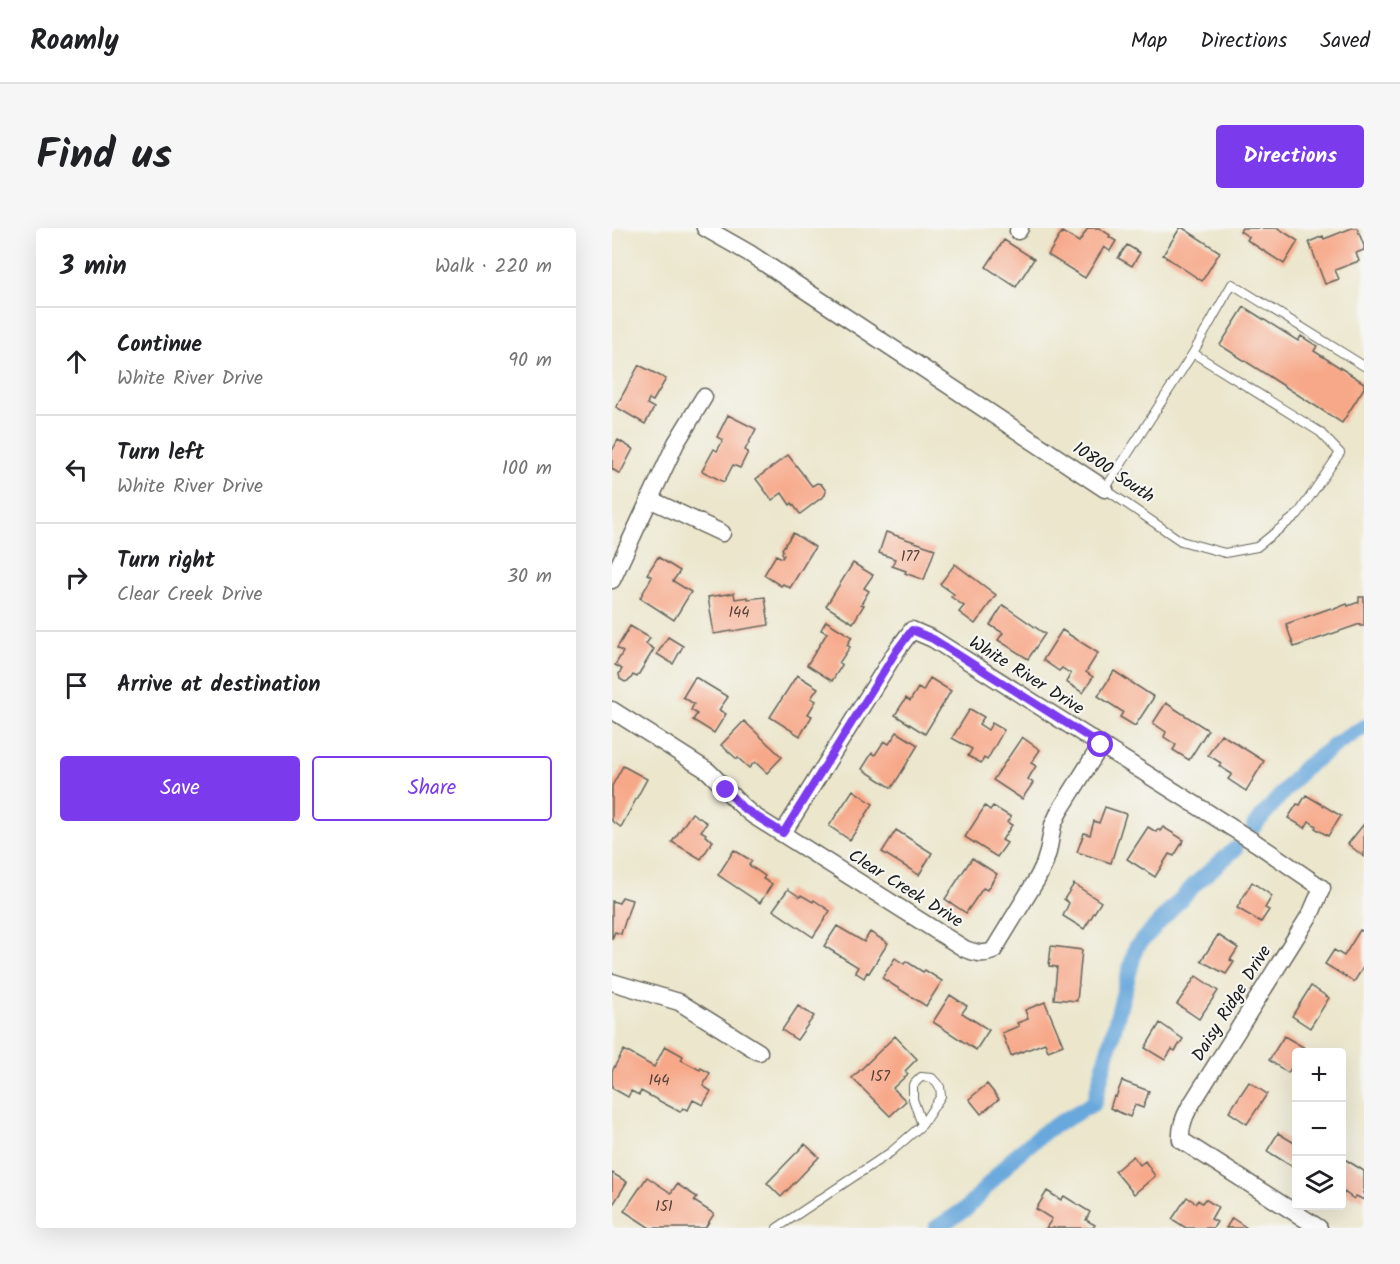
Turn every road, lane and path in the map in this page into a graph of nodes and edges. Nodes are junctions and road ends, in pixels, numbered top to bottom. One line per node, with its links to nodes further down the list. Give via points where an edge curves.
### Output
1 (705, 228): 5 (street, 10800 South, via 749,253)
2 (1193, 353): 3 (lane, via 1232,284); 5 (lane); 5 (lane, 10800 South, via 1320,432 1340,453 1298,513 1257,547 1225,553 1181,541)
3 (1364, 366)
4 (704, 397): 6 (street)
5 (1105, 489)
6 (649, 499): 7 (street); 8 (street)
7 (722, 533)
8 (612, 580)
9 (612, 710): 11 (street, Clear Creek Drive, via 708,771 743,808)
10 (1101, 745): 11 (street, White River Drive, via 933,639 912,630); 11 (street, Clear Creek Drive, via 1059,812 1037,879 993,951 986,953 965,949); 12 (street, White River Drive)
11 (783, 833)
12 (1322, 888): 17 (street, Daisy Ridge Drive, via 1311,913 1189,1108 1180,1129 1181,1140)
13 (612, 982): 14 (street, via 679,1002)
14 (759, 1052)
15 (922, 1125): 15 (lane, via 913,1085 921,1077 932,1078 940,1087 941,1096); 16 (lane, via 891,1152)
16 (777, 1228)
17 (1319, 1228)

